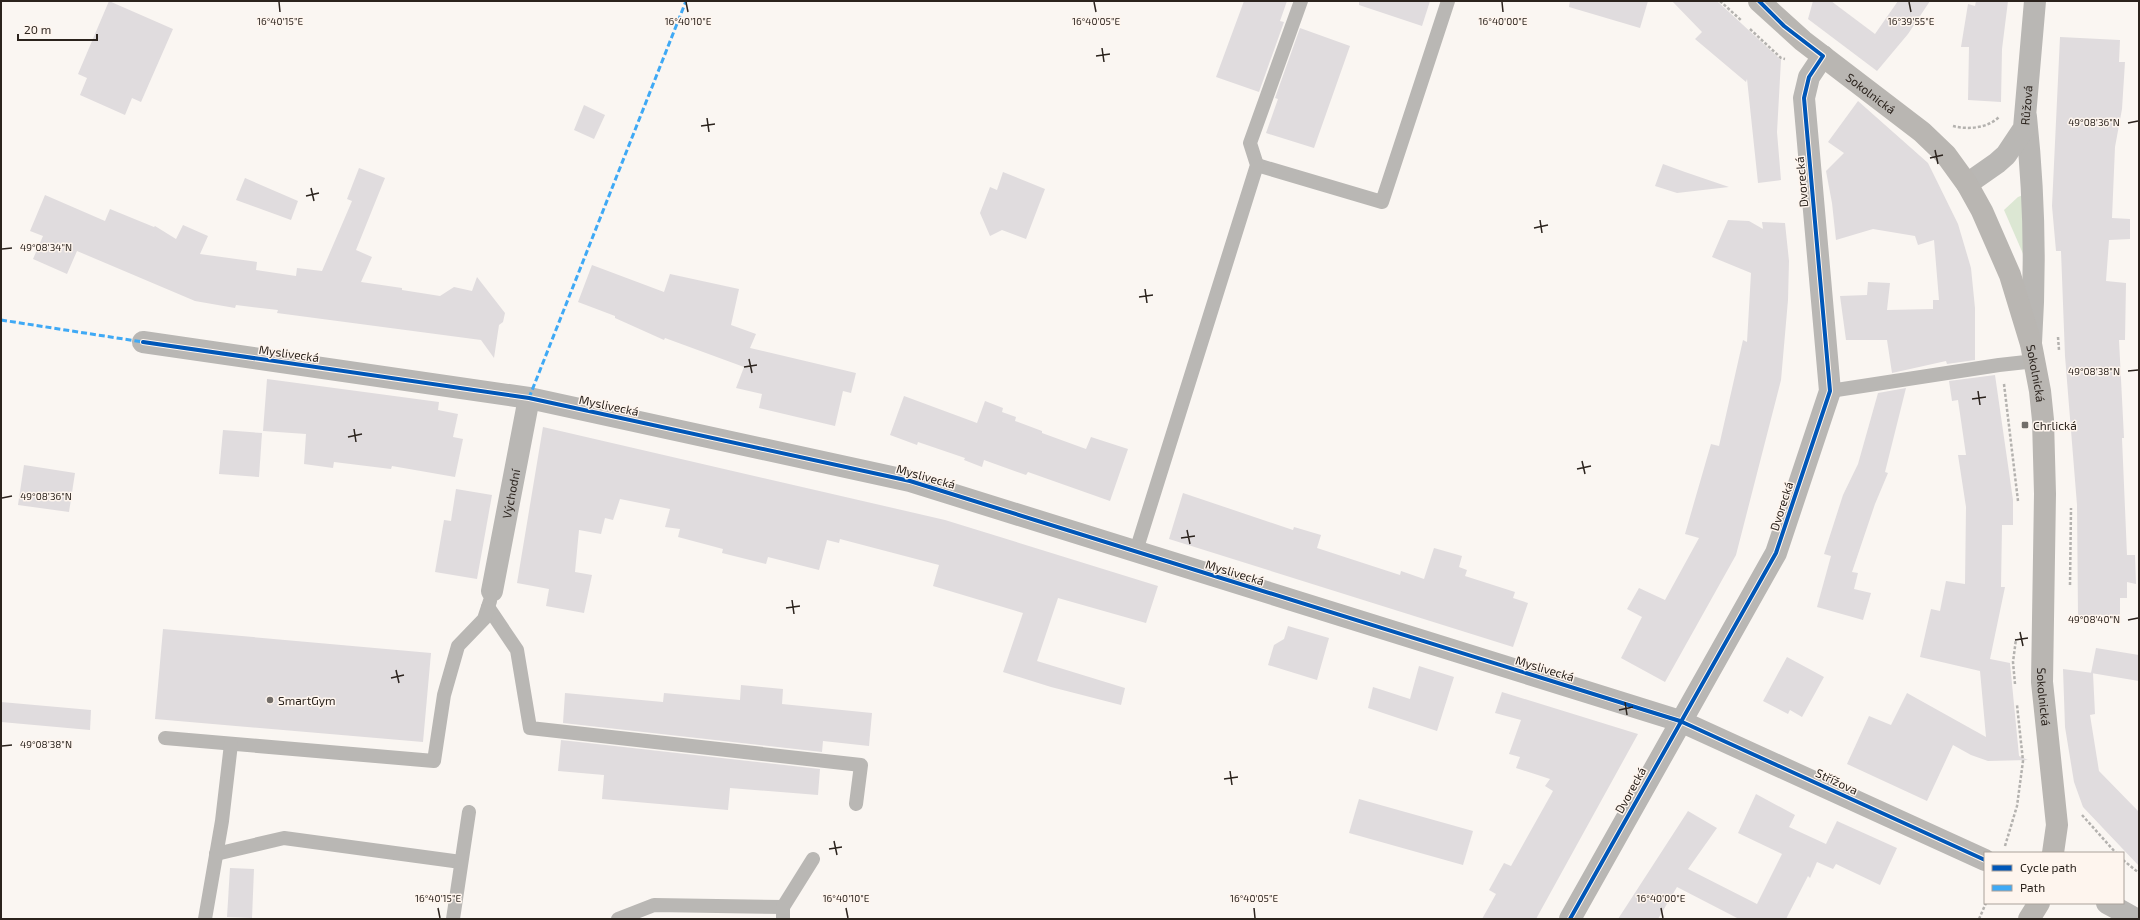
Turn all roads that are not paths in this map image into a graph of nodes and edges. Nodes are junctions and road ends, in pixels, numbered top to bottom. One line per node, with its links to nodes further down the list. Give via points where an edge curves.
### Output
1 (1301, 1): 7 (lane, via 1250,143)
2 (1448, 1): 7 (lane, via 1382,202)
3 (1759, 1): 5 (main road, Sokolnická, via 1784,26)
4 (2035, 1): 6 (street, Růžová)
5 (1823, 56): 8 (main road, Sokolnická, via 1922,132 1946,155); 11 (street, Dvorecká, via 1806,84 1804,106)
6 (2026, 117): 8 (street, Růžová, via 2019,138 2006,154); 10 (street, via 2031,164 2035,267)
7 (1257, 165): 13 (lane)
8 (1967, 184): 10 (main road, Sokolnická, via 1995,238 2010,275)
9 (143, 342): 12 (street, Myslivecká)
10 (2033, 353): 11 (lane, via 1999,365); 20 (main road, Sokolnická, via 2040,391 2045,445 2042,682 2056,825)
11 (1830, 391): 15 (street, Dvorecká, via 1776,554)
12 (529, 398): 13 (street, Myslivecká, via 910,481); 14 (street, Východní)
13 (1136, 551): 15 (street, Myslivecká)
14 (490, 599): 17 (lane, via 484,619 458,646 444,695 434,760); 18 (lane, via 517,650 530,728 860,764)
15 (1680, 721): 23 (street, Střížova); 31 (street, Dvorecká)
16 (165, 738): 17 (lane)
17 (231, 744): 21 (lane)
18 (856, 804)
19 (469, 812): 24 (lane)
20 (2053, 852)
21 (216, 854): 24 (lane, via 284,838); 28 (lane)
22 (813, 859): 27 (lane)
23 (1984, 860)
24 (461, 862): 29 (lane)
25 (2038, 904): 32 (main road)
26 (2109, 904): 33 (street)
27 (783, 913): 30 (lane, via 654,905)
28 (205, 919)
29 (453, 919)
30 (618, 919)
31 (1570, 919)
32 (2029, 919)
33 (2136, 919)

